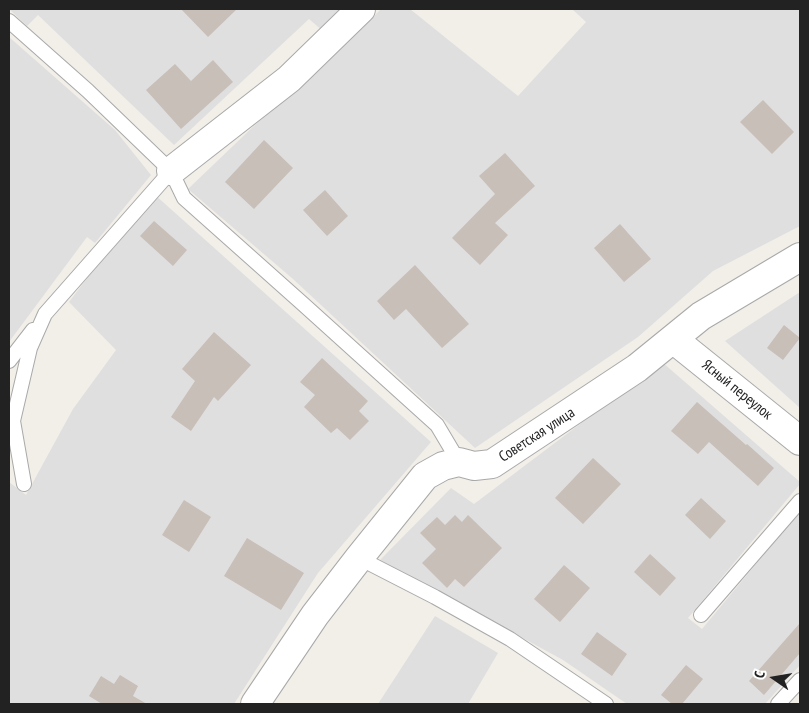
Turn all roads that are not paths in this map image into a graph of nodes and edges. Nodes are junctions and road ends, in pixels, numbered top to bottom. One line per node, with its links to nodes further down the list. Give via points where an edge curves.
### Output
1 (361, 9): 3 (street, via 289,79)
2 (9, 21): 3 (lane)
3 (171, 170): 5 (lane); 9 (lane, via 184,198 437,425)
4 (800, 257): 6 (street, Советская улица, via 701,316)
5 (45, 314): 7 (lane); 10 (lane, via 30,348 13,420)
6 (674, 339): 8 (street, Ясный переулок); 9 (street, Советская улица, via 637,368 492,464 474,466)
7 (9, 361)
8 (800, 441)
9 (459, 462): 12 (street, Советская улица, via 443,466 426,476)
10 (24, 484)
11 (800, 501): 13 (lane)
12 (359, 558): 15 (street, Советская улица, via 315,615); 16 (lane, via 510,639)
13 (701, 615)
14 (800, 680): 17 (lane)
15 (255, 704)
16 (606, 704)
17 (778, 704)

